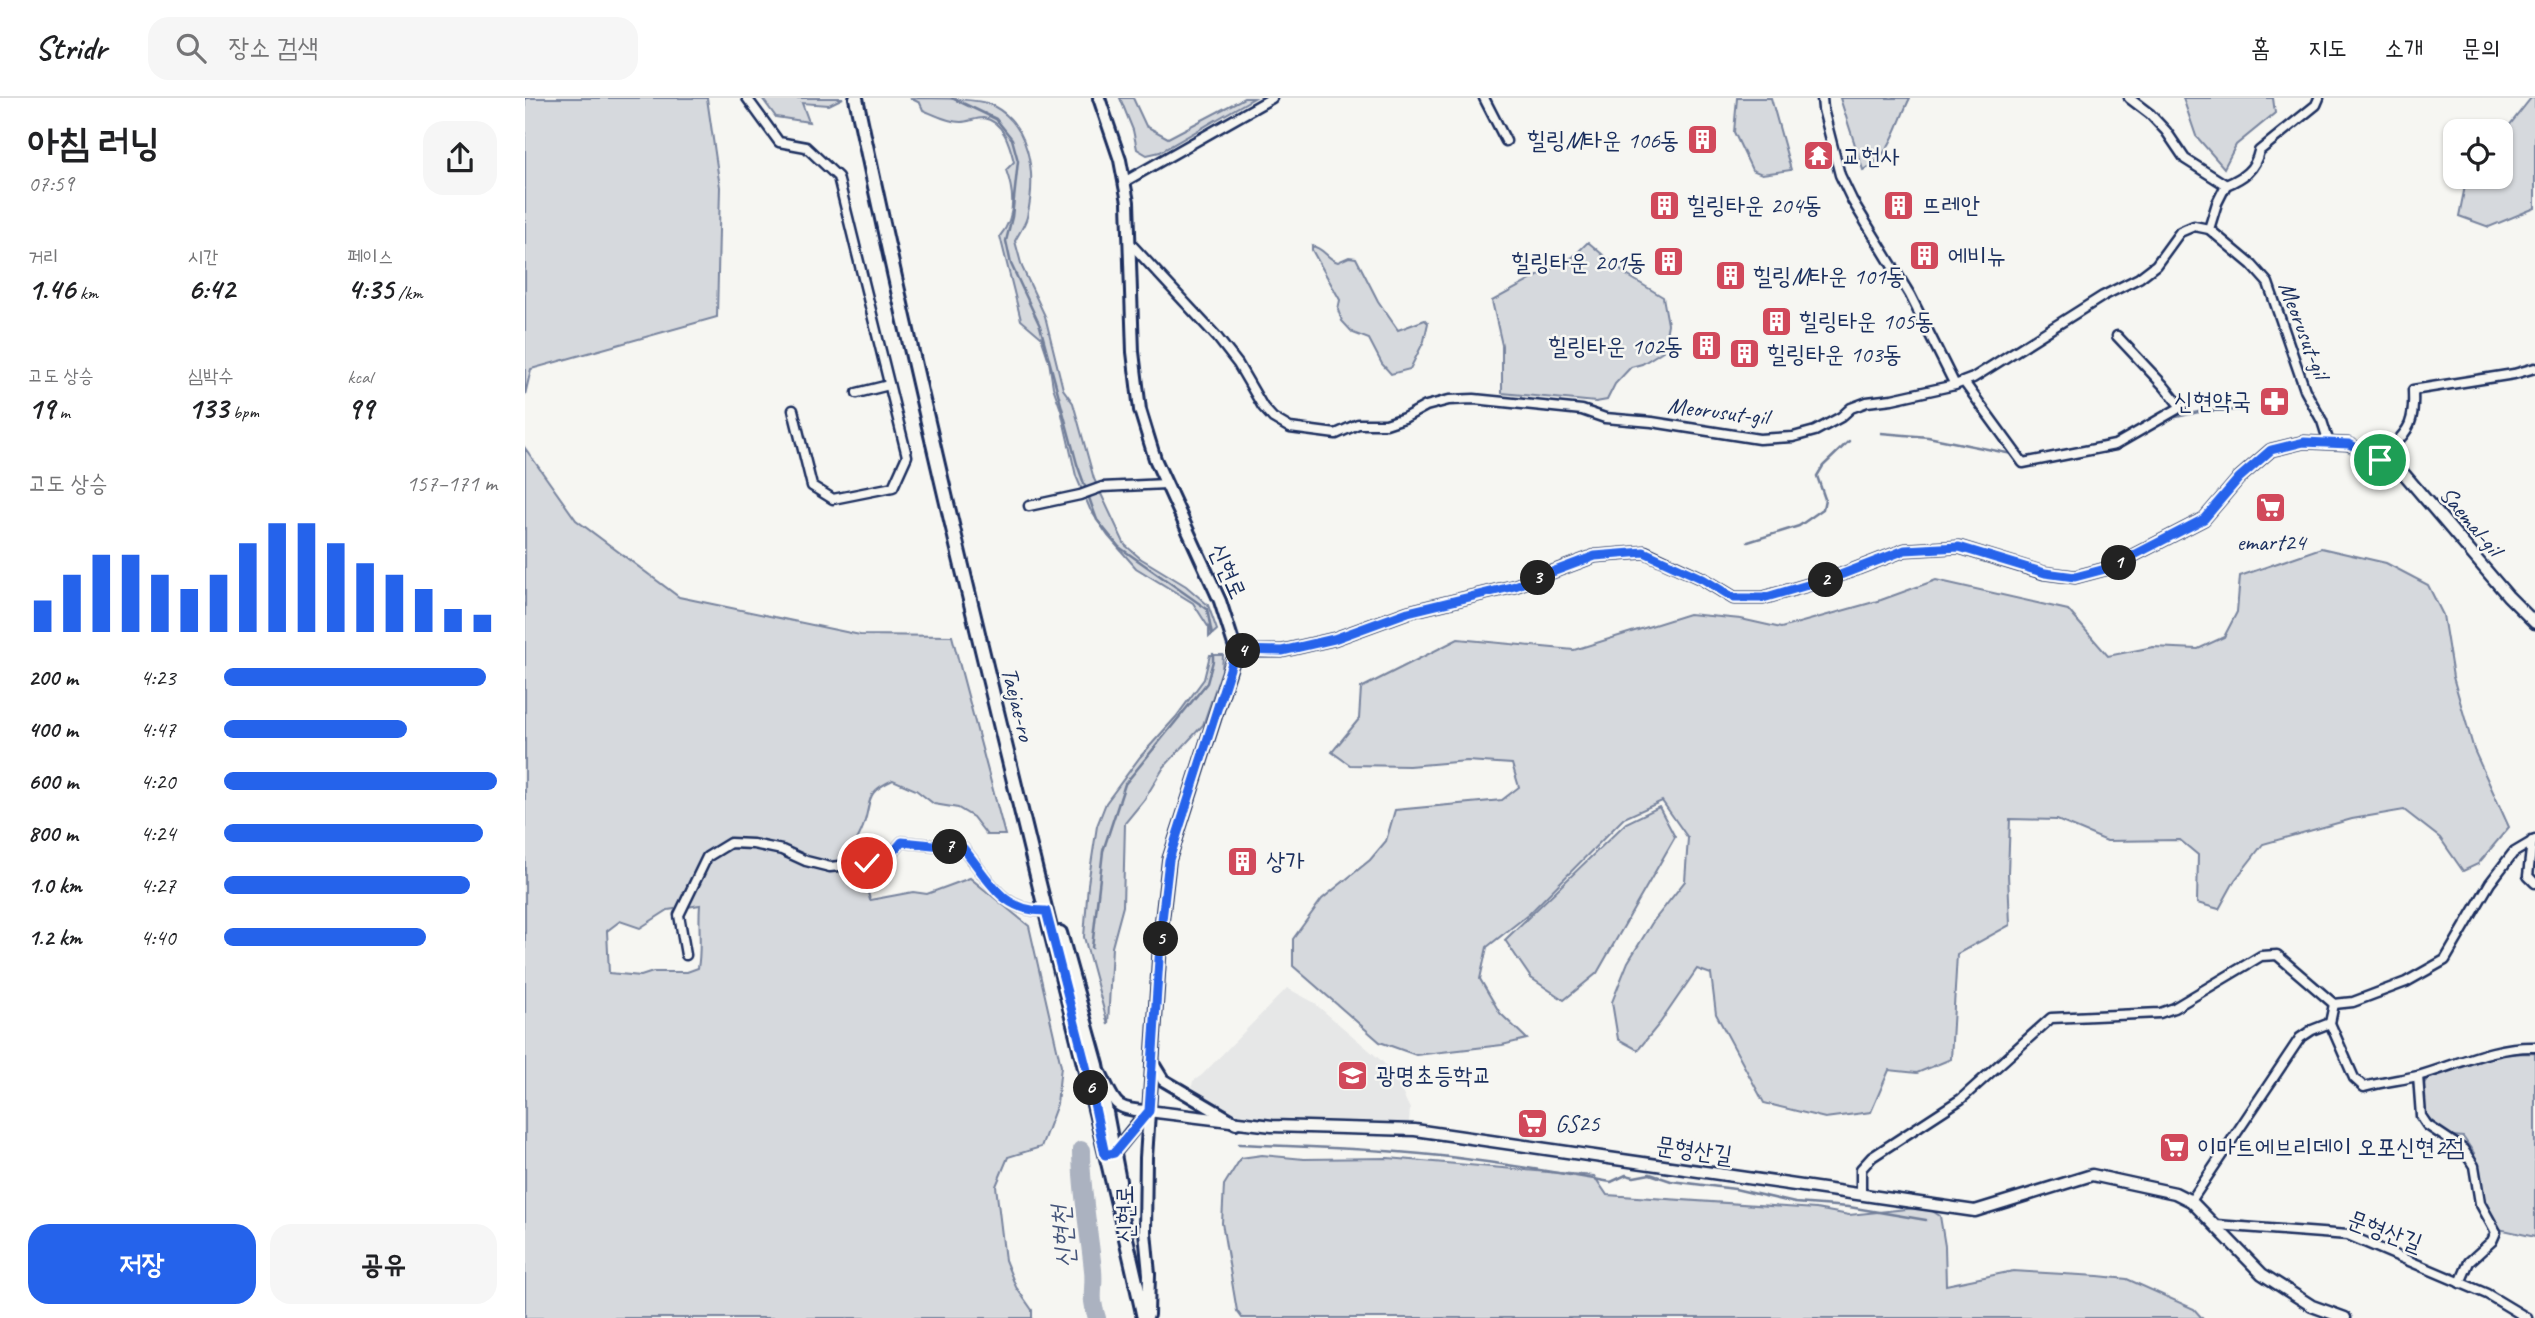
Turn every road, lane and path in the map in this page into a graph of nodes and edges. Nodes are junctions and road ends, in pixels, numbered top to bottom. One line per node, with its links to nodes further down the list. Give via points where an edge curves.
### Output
1 (747, 98): 18 (street, via 779,142 806,148 838,177)
2 (856, 98): 29 (main road, Taejae-ro, via 913,363)
3 (863, 98): 35 (main road, Taejae-ro, via 919,361)
4 (1099, 98): 11 (main road, 신현로)
5 (1272, 98): 11 (street)
6 (1485, 98): 10 (street)
7 (1822, 98): 17 (street, via 1840,175 1852,200)
8 (2129, 98): 12 (street, via 2166,131 2185,159)
9 (2319, 98): 12 (street, via 2259,151 2257,162 2244,177)
10 (1506, 141)
11 (1124, 182): 14 (main road, 신현로)
12 (2226, 185): 13 (street)
13 (2209, 229): 17 (street, Meorusut-gil, via 2194,226 2180,232 2156,265 2139,278); 21 (street, Meorusut-gil, via 2268,283 2305,390)
14 (1129, 242): 17 (street, Meorusut-gil, via 1217,337 1263,407 1290,428 1336,434 1357,424 1386,424 1449,400 1474,400 1582,410 1605,418 1753,438 1793,437 1815,431 1867,402); 23 (main road, 신현로, via 1140,410)
15 (2117, 336): 17 (street, via 2181,407 2115,445 2023,463)
16 (2535, 368): 22 (street, via 2413,390 2409,429)
17 (1960, 384)
18 (890, 385): 19 (street); 20 (street, via 907,456 893,487 833,499 812,486)
19 (857, 393)
20 (793, 410)
21 (2329, 443): 22 (street, Saemal-gil, via 2349,444); 26 (street, Saemal-gil, via 2304,442 2271,450 2204,519 2109,568 2075,577 2045,573 1959,547 1905,550 1763,598 1734,598 1644,552 1595,556 1515,586 1408,612 1334,639 1282,651)
22 (2380, 460): 25 (street, Saemal-gil, via 2399,468)
23 (1166, 484): 24 (street, via 1102,487); 26 (main road, 신현로, via 1220,601)
24 (1029, 506)
25 (2535, 623)
26 (1236, 650): 34 (main road, 신현로, via 1169,860)
27 (2534, 841): 28 (street, via 2528,876); 31 (street, via 2513,853 2490,883 2445,960 2406,982 2353,1002)
28 (2535, 883)
29 (1046, 911): 30 (street, via 1015,906 963,848 902,842 890,856 830,867 782,850 730,843 707,857 679,915); 39 (main road, Taejae-ro)
30 (686, 955)
31 (2334, 1004): 32 (street); 40 (street, via 2277,955 2261,956 2160,1013 2051,1018 1961,1099 1872,1157 1861,1169)
32 (2329, 1023): 36 (street, via 2354,1077 2364,1087); 41 (street, via 2300,1038)
33 (2535, 1047): 36 (street, via 2515,1046)
34 (1152, 1062): 37 (main road, 신현로); 38 (main road, via 1163,1080)
35 (1097, 1065): 37 (main road, via 1114,1100 1125,1110); 39 (main road, Taejae-ro)
36 (2418, 1076): 43 (street, via 2421,1116 2463,1149 2473,1166 2480,1203 2496,1233 2469,1262)
37 (1149, 1111): 38 (street, 문형산길); 39 (main road); 44 (main road, 신현로)
38 (1236, 1123): 40 (street, 문형산길, via 1415,1130)
39 (1109, 1154): 44 (main road, Taejae-ro)
40 (1861, 1194): 41 (street, 문형산길, via 1975,1211 2092,1175 2175,1193)
41 (2191, 1201): 42 (street, 문형산길)
42 (2216, 1225): 43 (street, 문형산길, via 2349,1234); 45 (street, 문형산길, via 2262,1274 2312,1306)
43 (2460, 1283): 46 (street, 문형산길)
44 (1147, 1317)
45 (2345, 1318)
46 (2527, 1318)

